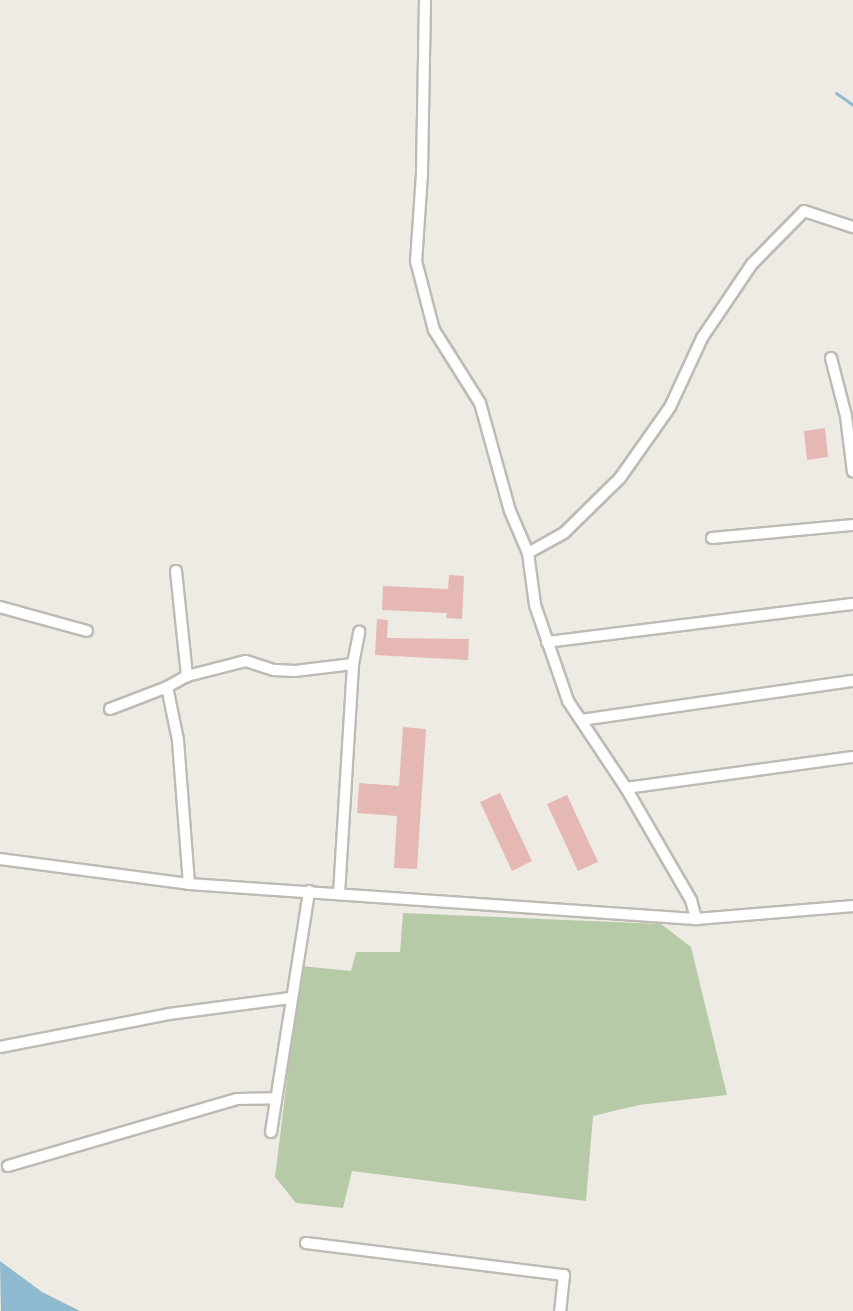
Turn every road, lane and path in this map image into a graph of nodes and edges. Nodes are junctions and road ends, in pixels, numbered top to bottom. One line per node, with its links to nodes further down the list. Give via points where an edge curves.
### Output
1 (425, 0): 7 (street, via 416,261 434,330 480,403 510,511)
2 (853, 227): 7 (street, via 804,211 752,264 702,338 670,407 620,478 564,533)
3 (831, 358): 4 (street, via 846,416)
4 (853, 472)
5 (853, 525): 6 (street)
6 (712, 538)
7 (528, 553): 13 (street, via 534,605)
8 (176, 571): 15 (street)
9 (853, 604): 13 (street)
10 (0, 607): 11 (street)
11 (87, 631)
12 (359, 632): 14 (street)
13 (547, 642): 19 (street, via 568,701)
14 (353, 664): 15 (street, via 295,671 274,670 246,661); 25 (street)
15 (187, 676): 17 (street)
16 (853, 681): 19 (street)
17 (167, 687): 18 (street); 23 (street, via 178,740)
18 (110, 709)
19 (581, 720): 21 (street)
20 (853, 757): 21 (street)
21 (626, 788): 27 (street, via 691,900)
22 (0, 859): 23 (street)
23 (189, 884): 24 (street)
24 (309, 891): 25 (street); 28 (street)
25 (339, 894): 27 (street)
26 (853, 906): 27 (street)
27 (696, 919)
28 (290, 998): 29 (street, via 169,1014); 30 (street)
29 (0, 1047)
30 (276, 1098): 31 (street); 32 (street, via 237,1099)
31 (271, 1132)
32 (8, 1166)
33 (306, 1243): 34 (street, via 564,1275)
34 (560, 1311)

